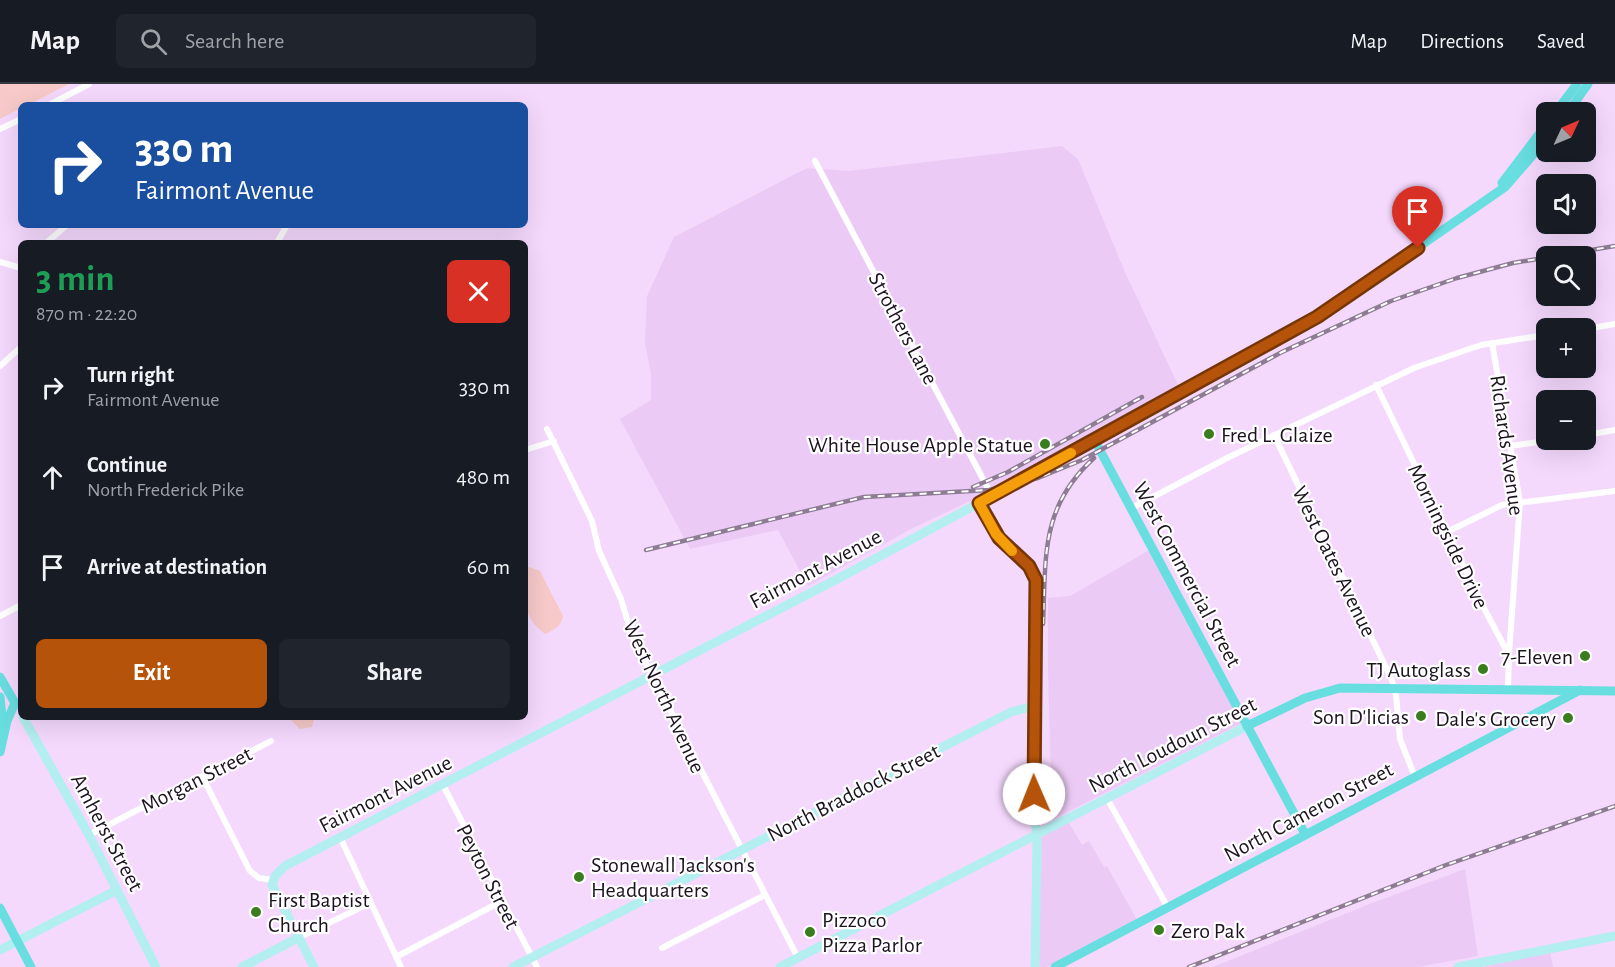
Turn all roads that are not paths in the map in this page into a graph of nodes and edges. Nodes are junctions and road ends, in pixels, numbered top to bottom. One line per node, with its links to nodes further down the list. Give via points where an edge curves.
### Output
1 (89, 84): 4 (street)
2 (1577, 84): 5 (main road)
3 (1588, 84): 6 (main road)
4 (55, 102)
5 (1564, 102)
6 (1575, 102)
7 (18, 120): 8 (street)
8 (0, 129)
9 (1536, 138): 12 (main road)
10 (1536, 152): 12 (main road, via 1513,179)
11 (815, 161): 34 (street, Strothers Lane)
12 (1486, 200): 29 (main road, Fairmont Avenue, via 1317,317)
13 (64, 228): 14 (street)
14 (50, 240)
15 (0, 262): 16 (street)
16 (18, 267)
17 (1615, 324): 18 (street)
18 (1596, 327)
19 (1536, 336): 20 (street)
20 (1492, 343): 23 (street, via 1445,356); 31 (street, Richards Avenue)
21 (18, 352): 22 (street)
22 (0, 366)
23 (1376, 385): 27 (street); 38 (street, Morningside Drive)
24 (547, 429): 28 (street, West North Avenue)
25 (1615, 430): 26 (street)
26 (1596, 433)
27 (1274, 435): 37 (street); 44 (street, West Oates Avenue)
28 (554, 441): 32 (street); 42 (street, West North Avenue, via 592,521 599,551)
29 (1095, 441): 34 (street, Fairmont Avenue); 37 (main road, West Commercial Street)
30 (1536, 442): 31 (street)
31 (1510, 446): 35 (street, Richards Avenue)
32 (528, 449)
33 (1615, 491): 35 (street)
34 (992, 496): 36 (street, Fairmont Avenue)
35 (1520, 502): 38 (street, via 1502,505); 41 (street, Richards Avenue)
36 (979, 503): 42 (street, Fairmont Avenue); 50 (street, via 999,538 1035,575)
37 (1130, 509): 53 (main road, West Commercial Street)
38 (1447, 532): 41 (street, Morningside Drive)
39 (18, 607): 40 (street)
40 (0, 616)
41 (1509, 655): 45 (street, Morningside Drive)
42 (651, 675): 59 (street, Fairmont Avenue); 65 (street, West North Avenue)
43 (0, 677): 49 (main road)
44 (1395, 688): 45 (main road, North Loudoun Street); 53 (main road, North Loudoun Street, via 1328,690); 58 (street, West Oates Avenue, via 1400,739)
45 (1508, 688): 47 (main road, North Loudoun Street)
46 (1615, 691): 47 (main road, North Loudoun Street, via 1580,690)
47 (1564, 695): 58 (main road, North Cameron Street)
48 (0, 697): 54 (main road)
49 (15, 703): 51 (street); 54 (main road)
50 (1034, 706): 62 (street); 65 (street, North Braddock Street, via 1011,712)
51 (18, 708)
52 (25, 720): 61 (street, Amherst Street)
53 (1248, 726): 60 (street, North Loudoun Street); 63 (main road, West Commercial Street)
54 (3, 739): 56 (main road)
55 (271, 741): 57 (street, Morgan Street)
56 (0, 752)
57 (202, 776): 61 (street, Morgan Street); 66 (street, via 250,871 259,878)
58 (1415, 777): 63 (main road, North Cameron Street)
59 (443, 785): 64 (street, Fairmont Avenue); 69 (street, Peyton Street)
60 (1108, 800): 62 (street, North Loudoun Street); 72 (street)
61 (89, 834): 67 (street, Amherst Street)
62 (1037, 834): 80 (street, North Loudoun Street); 88 (street)
63 (1305, 834): 72 (main road, North Cameron Street)
64 (340, 837): 66 (street, Fairmont Avenue, via 285,866); 70 (street)
65 (741, 849): 68 (street, West North Avenue); 79 (street, North Braddock Street)
66 (273, 880): 74 (street, via 275,894)
67 (117, 890): 75 (street); 82 (street, Amherst Street)
68 (765, 895): 76 (street); 80 (street, West North Avenue)
69 (502, 901): 78 (street); 79 (street, Peyton Street)
70 (370, 903): 74 (street); 78 (street)
71 (0, 908): 75 (main road)
72 (1168, 908): 89 (main road, North Cameron Street)
73 (1615, 936): 90 (street)
74 (298, 938): 83 (street); 84 (street)
75 (17, 941): 77 (street); 81 (main road)
76 (662, 948)
77 (0, 950)
78 (396, 957): 85 (street)
79 (531, 957): 86 (street, North Braddock Street); 87 (street, Peyton Street)
80 (790, 964)
81 (31, 967)
82 (156, 967)
83 (242, 967)
84 (314, 967)
85 (401, 967)
86 (513, 967)
87 (537, 967)
88 (1035, 967)
89 (1055, 967)
90 (1458, 967)

